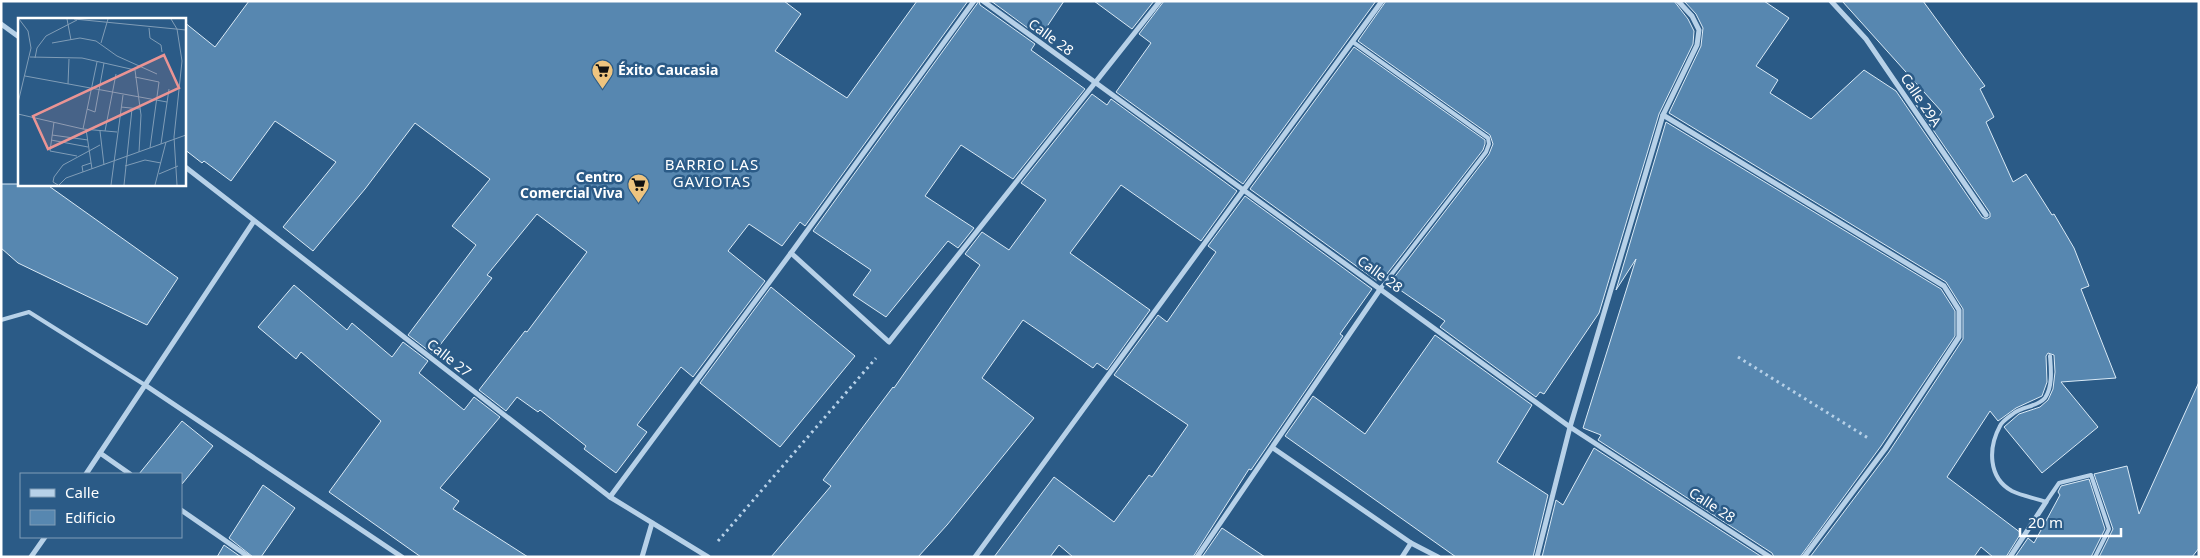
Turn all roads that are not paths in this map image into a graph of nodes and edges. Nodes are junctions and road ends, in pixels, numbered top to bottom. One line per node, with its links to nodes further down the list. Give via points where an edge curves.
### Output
1 (974, 1): 16 (street)
2 (983, 1): 10 (street, Calle 28)
3 (1160, 1): 10 (street)
4 (1382, 1): 9 (street)
5 (1678, 1): 11 (street, via 1692,16 1698,30 1697,45)
6 (1831, 1): 14 (street, Calle 29A, via 1866,39)
7 (1, 24): 8 (street)
8 (18, 36)
9 (1352, 42): 13 (street); 17 (lane, via 1488,138 1489,144)
10 (1095, 82): 13 (street, Calle 28); 16 (street, via 889,342)
11 (1663, 114): 21 (street); 43 (street, via 1944,286 1959,310 1959,336 1885,449)
12 (185, 167): 15 (street, Calle 27)
13 (1244, 190): 17 (street, Calle 28); 37 (street)
14 (1986, 216)
15 (254, 222): 20 (street); 26 (street, Calle 27)
16 (791, 253): 26 (street)
17 (1381, 288): 21 (street, Calle 28); 22 (street)
18 (1, 320): 20 (lane, via 29,312)
19 (2050, 356): 27 (lane, via 2052,377 2045,398 2016,411 2000,425 1992,446 1992,467 2003,483 2012,491)
20 (145, 385): 23 (street); 35 (street)
21 (1570, 427): 41 (street); 42 (street, Calle 28)
22 (1272, 448): 31 (street); 38 (street)
23 (100, 453): 24 (street); 25 (street)
24 (87, 473)
25 (129, 473)
26 (610, 497): 29 (street, Calle 27)
27 (2046, 502): 44 (street); 45 (lane, via 2059,483 2091,475 2109,529)
28 (182, 511): 34 (street)
29 (652, 523): 32 (street, Calle 27); 36 (street)
30 (44, 538): 33 (street)
31 (1411, 543): 39 (street); 40 (street)
32 (707, 556)
33 (32, 557)
34 (249, 557)
35 (402, 557)
36 (642, 557)
37 (975, 557)
38 (1197, 557)
39 (1402, 557)
40 (1438, 557)
41 (1538, 557)
42 (1770, 557)
43 (1804, 557)
44 (2010, 557)
45 (2095, 557)

